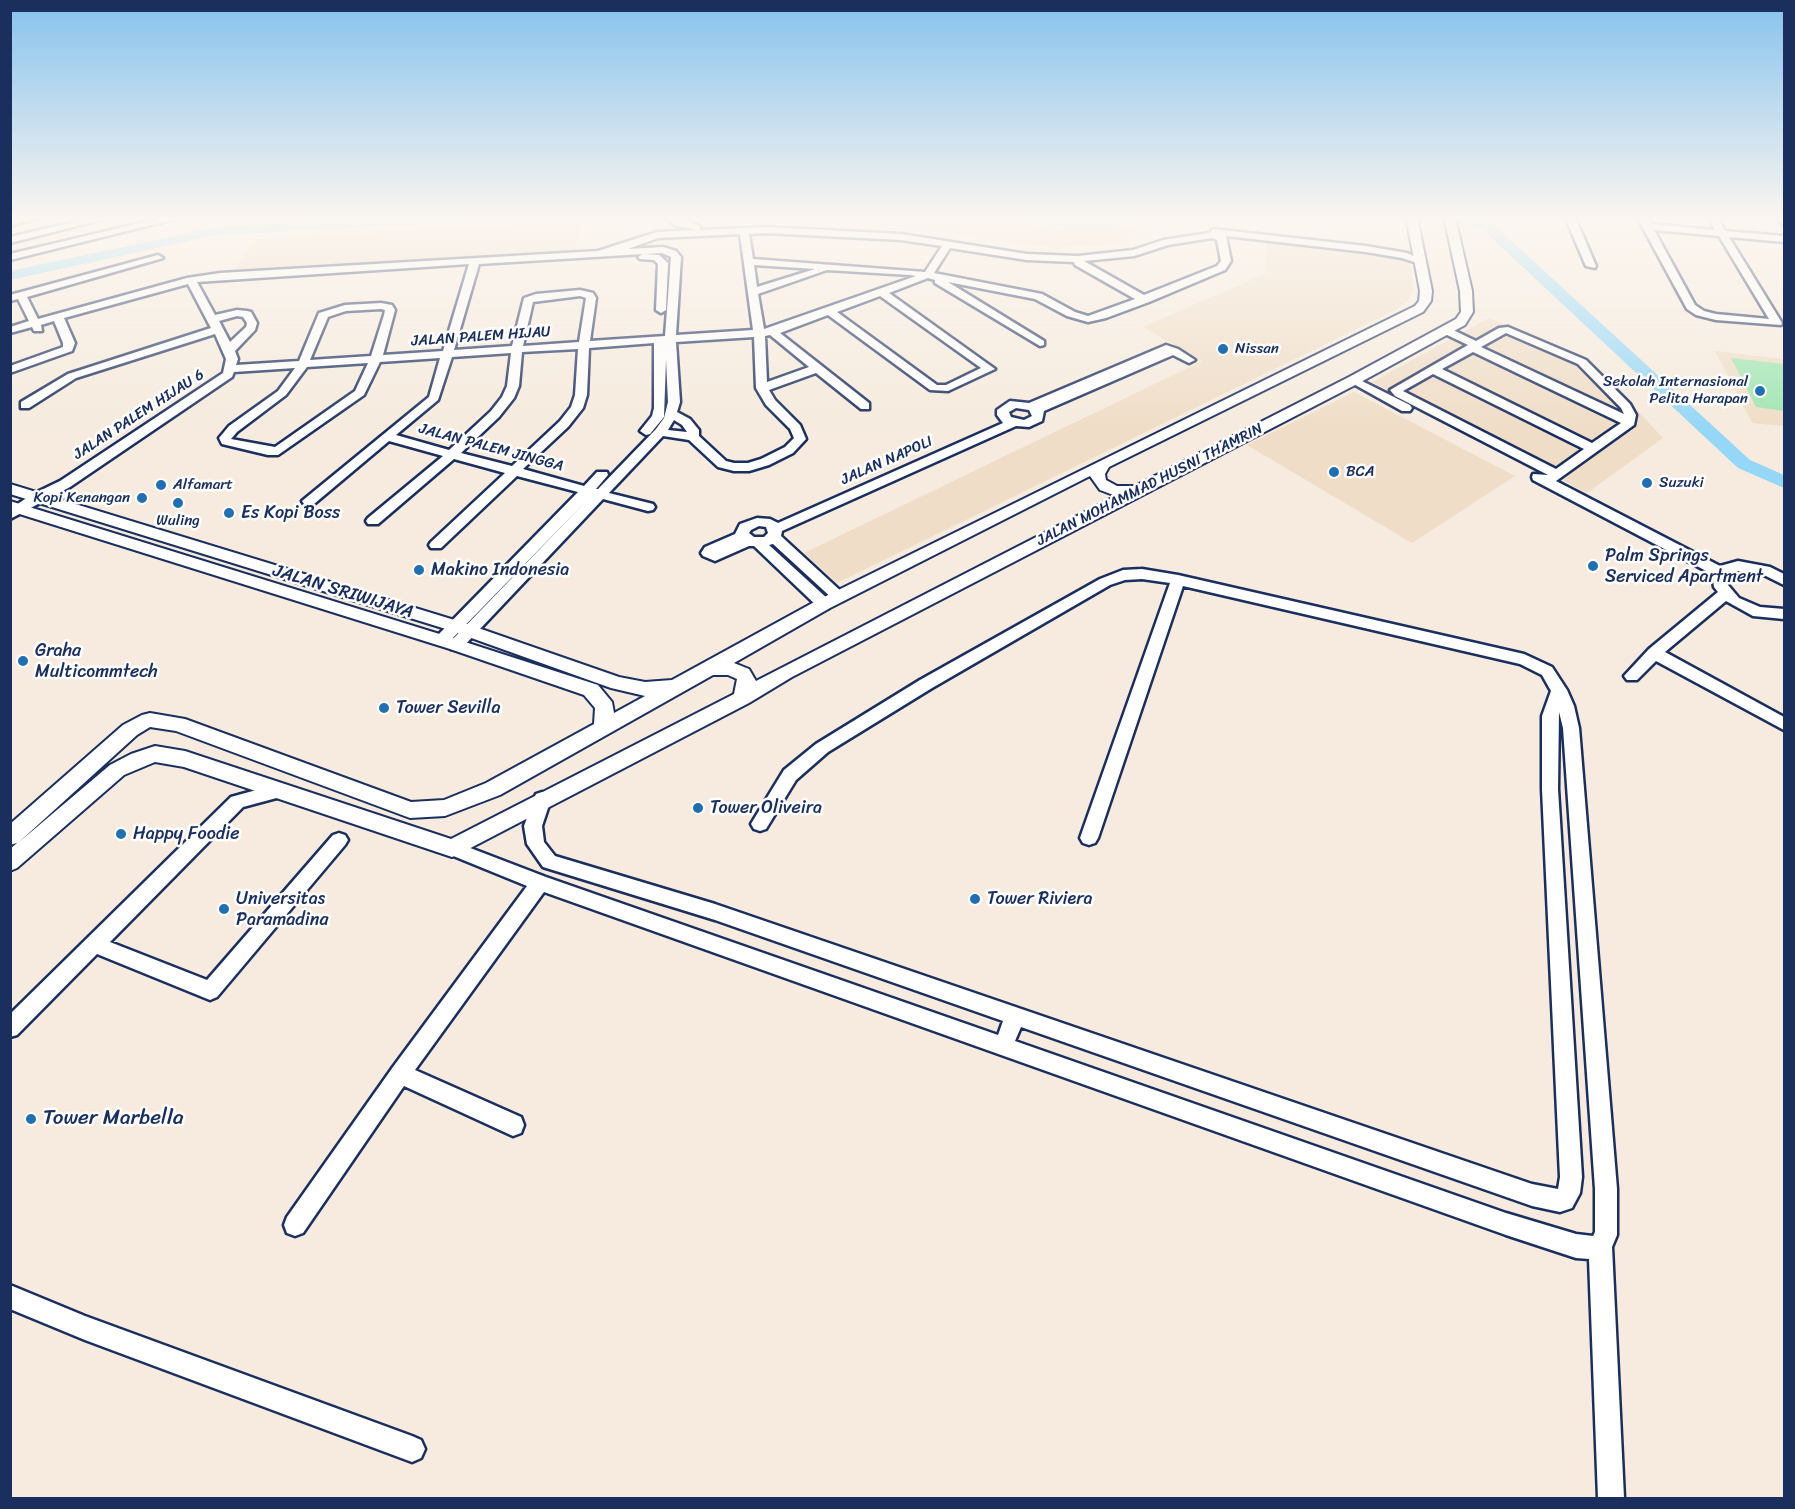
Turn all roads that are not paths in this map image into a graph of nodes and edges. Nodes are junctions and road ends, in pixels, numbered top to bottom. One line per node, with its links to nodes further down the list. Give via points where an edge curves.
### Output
1 (48, 287): 21 (street)
2 (177, 287): 25 (street)
3 (195, 287): 26 (street)
4 (468, 287): 38 (street)
5 (664, 287): 32 (street)
6 (672, 287): 32 (street)
7 (752, 287): 19 (street)
8 (767, 287): 19 (street)
9 (889, 287): 20 (street, JALAN PALEM HIJAU)
10 (957, 287): 23 (street)
11 (1001, 287): 18 (street)
12 (1123, 287): 22 (street)
13 (1175, 287): 22 (street)
14 (1425, 287): 59 (street, JALAN MOHAMMAD HUSNI THAMRIN, via 1425,301 1419,309)
15 (1465, 287): 30 (street, JALAN MOHAMMAD HUSNI THAMRIN, via 1467,312 1461,322)
16 (1679, 287): 17 (street, via 1696,311 1727,319 1777,323)
17 (1755, 287)
18 (1016, 290): 22 (street, via 1088,319); 23 (street)
19 (753, 292): 29 (street)
20 (881, 292): 24 (street, JALAN PALEM HIJAU); 24 (street, via 989,369 948,387 934,388)
21 (16, 296): 27 (street)
22 (1145, 300)
23 (990, 302): 33 (street)
24 (829, 311): 29 (street, JALAN PALEM HIJAU)
25 (60, 320): 27 (street); 45 (street, via 68,349)
26 (215, 324): 36 (street); 36 (street, via 237,313 247,314 252,323 249,332); 48 (street, via 72,376)
27 (36, 326): 28 (street); 31 (street)
28 (10, 330)
29 (766, 333): 32 (street, JALAN PALEM HIJAU); 43 (street); 47 (street)
30 (1442, 334): 35 (street); 46 (street, JALAN MOHAMMAD HUSNI THAMRIN)
31 (10, 336)
32 (665, 340): 34 (street, JALAN PALEM HIJAU); 51 (street, via 674,396); 65 (street, via 658,417)
33 (1040, 343)
34 (584, 346): 37 (street, JALAN PALEM HIJAU); 37 (street, via 591,298 580,293 528,300); 60 (street, via 577,408)
35 (1472, 347): 44 (street); 53 (street); 53 (street, via 1508,330 1582,362 1626,407)
36 (229, 350): 42 (street)
37 (517, 350): 38 (street, JALAN PALEM HIJAU); 58 (street, via 508,398)
38 (448, 355): 39 (street, JALAN PALEM HIJAU); 55 (street, via 434,398)
39 (376, 359): 41 (street, JALAN PALEM HIJAU); 41 (street, via 390,310 381,306 345,308 324,315); 41 (street, via 360,393 278,451 267,452 226,441 233,429 285,389)
40 (1189, 360): 50 (street, JALAN NAPOLI, via 1166,348)
41 (303, 364): 42 (street, JALAN PALEM HIJAU)
42 (231, 369): 68 (street, JALAN PALEM HIJAU 6, via 222,381)
43 (815, 369): 47 (street); 49 (street)
44 (1433, 369): 57 (street); 61 (street, via 1397,392)
45 (10, 370)
46 (1354, 380): 61 (street); 64 (street, JALAN MOHAMMAD HUSNI THAMRIN)
47 (762, 388): 56 (street, via 800,434 789,450 765,462 734,467 722,464)
48 (25, 405)
49 (865, 406)
50 (1034, 408): 52 (street, JALAN NAPOLI, via 1038,416 1034,422); 52 (street, JALAN NAPOLI, via 1008,406 1003,412)
51 (672, 414): 54 (street); 56 (street, via 686,422)
52 (1008, 420): 71 (street, JALAN NAPOLI)
53 (1630, 422): 57 (street)
54 (660, 432): 56 (street); 65 (street)
55 (388, 437): 58 (street, JALAN PALEM JINGGA); 66 (street)
56 (693, 437)
57 (1594, 449): 61 (street)
58 (451, 455): 60 (street, JALAN PALEM JINGGA); 70 (street)
59 (1103, 465): 62 (street, JALAN MOHAMMAD HUSNI THAMRIN); 64 (street, via 1097,474 1105,487 1115,491)
60 (514, 471): 65 (street, JALAN PALEM JINGGA); 73 (street)
61 (1552, 478): 74 (street)
62 (1060, 485): 69 (street, via 1091,491 1100,503); 78 (street, JALAN MOHAMMAD HUSNI THAMRIN)
63 (10, 489): 68 (street, JALAN SRIWIJAYA)
64 (1141, 490): 69 (street, JALAN MOHAMMAD HUSNI THAMRIN)
65 (593, 492): 67 (street, JALAN PALEM JINGGA); 80 (street)
66 (309, 501)
67 (648, 507)
68 (23, 510): 80 (street, JALAN SRIWIJAYA); 81 (street, JALAN SRIWIJAYA)
69 (1098, 511): 85 (street, JALAN MOHAMMAD HUSNI THAMRIN)
70 (373, 521)
71 (773, 530): 72 (street, JALAN NAPOLI); 72 (street, JALAN NAPOLI, via 752,523 744,528); 78 (street)
72 (750, 540): 78 (street)
73 (436, 545)
74 (1720, 572): 76 (street, via 1738,566 1751,567); 77 (street, via 1718,582)
75 (1178, 580): 88 (street, via 1524,659 1547,671); 96 (street, via 1136,573 1114,577 926,684 808,758 783,785); 98 (street)
76 (1785, 580)
77 (1726, 593): 79 (street, via 1758,612); 83 (street)
78 (832, 600): 82 (street, JALAN MOHAMMAD HUSNI THAMRIN)
79 (1784, 616)
80 (466, 624): 81 (street); 87 (street, JALAN SRIWIJAYA, via 617,683 645,688)
81 (449, 642): 91 (street, JALAN SRIWIJAYA, via 591,690 605,707)
82 (750, 644): 84 (street, JALAN MOHAMMAD HUSNI THAMRIN); 85 (street, via 747,657 756,668 770,673)
83 (1654, 653): 86 (street); 90 (street)
84 (708, 668): 87 (street, JALAN MOHAMMAD HUSNI THAMRIN); 89 (street, via 730,668 743,674 747,681)
85 (786, 672): 89 (street, JALAN MOHAMMAD HUSNI THAMRIN)
86 (1632, 676)
87 (676, 687): 91 (street, JALAN MOHAMMAD HUSNI THAMRIN)
88 (1559, 690): 104 (street, via 1549,728 1571,1177 1564,1200 1532,1195); 110 (street, via 1572,728 1606,1189 1606,1235)
89 (742, 698): 95 (street, JALAN MOHAMMAD HUSNI THAMRIN)
90 (1785, 724)
91 (603, 729): 92 (street, JALAN MOHAMMAD HUSNI THAMRIN, via 493,789 446,808 410,810 168,721 147,720)
92 (130, 730): 93 (street); 97 (street)
93 (138, 759): 94 (street, via 155,754 185,759); 101 (street, via 94,787)
94 (278, 791): 100 (street); 103 (street, via 237,802)
95 (542, 799): 100 (street, JALAN MOHAMMAD HUSNI THAMRIN); 104 (street, via 533,826 536,844 549,862 715,912)
96 (760, 824)
97 (10, 837)
98 (1089, 838)
99 (339, 840): 103 (street, via 210,992)
100 (452, 848): 102 (street)
101 (10, 862)
102 (540, 883): 106 (street); 107 (street)
103 (94, 944): 105 (street)
104 (1015, 1016): 106 (street)
105 (10, 1028)
106 (1003, 1047): 110 (street, via 1506,1224 1576,1245)
107 (400, 1074): 108 (street); 109 (street)
108 (513, 1125)
109 (295, 1225)
110 (1600, 1245): 113 (street)
111 (10, 1297): 112 (street, via 85,1329)
112 (412, 1449)
113 (1611, 1498)

